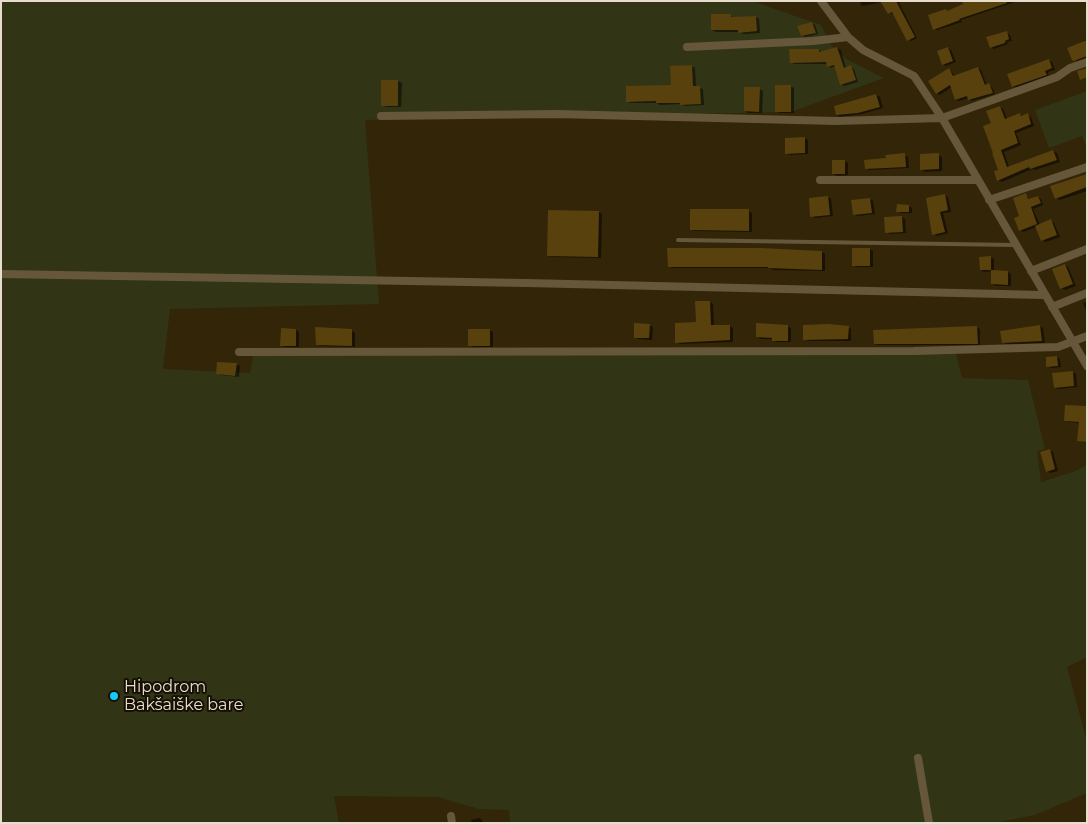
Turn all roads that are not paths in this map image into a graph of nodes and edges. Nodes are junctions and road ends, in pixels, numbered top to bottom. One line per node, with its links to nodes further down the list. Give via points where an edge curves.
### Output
1 (821, 1): 2 (street)
2 (848, 37): 3 (street); 6 (street, via 863,50 914,76)
3 (687, 46)
4 (1087, 62): 6 (street, via 1056,77)
5 (381, 116): 6 (street, via 556,114 836,121)
6 (942, 118): 9 (street)
7 (1087, 167): 10 (street)
8 (820, 180): 9 (street)
9 (977, 180): 10 (street)
10 (989, 200): 12 (street)
11 (678, 240): 12 (lane)
12 (1016, 245): 14 (street)
13 (1087, 249): 14 (street)
14 (1031, 271): 17 (street)
15 (1, 274): 17 (street)
16 (1087, 293): 18 (street)
17 (1044, 295): 18 (street)
18 (1052, 307): 20 (street)
19 (1087, 336): 20 (street)
20 (1071, 342): 21 (street, via 1058,347 816,352); 22 (street)
21 (239, 352)
22 (1087, 366)
23 (918, 758): 24 (street)
24 (929, 823)

